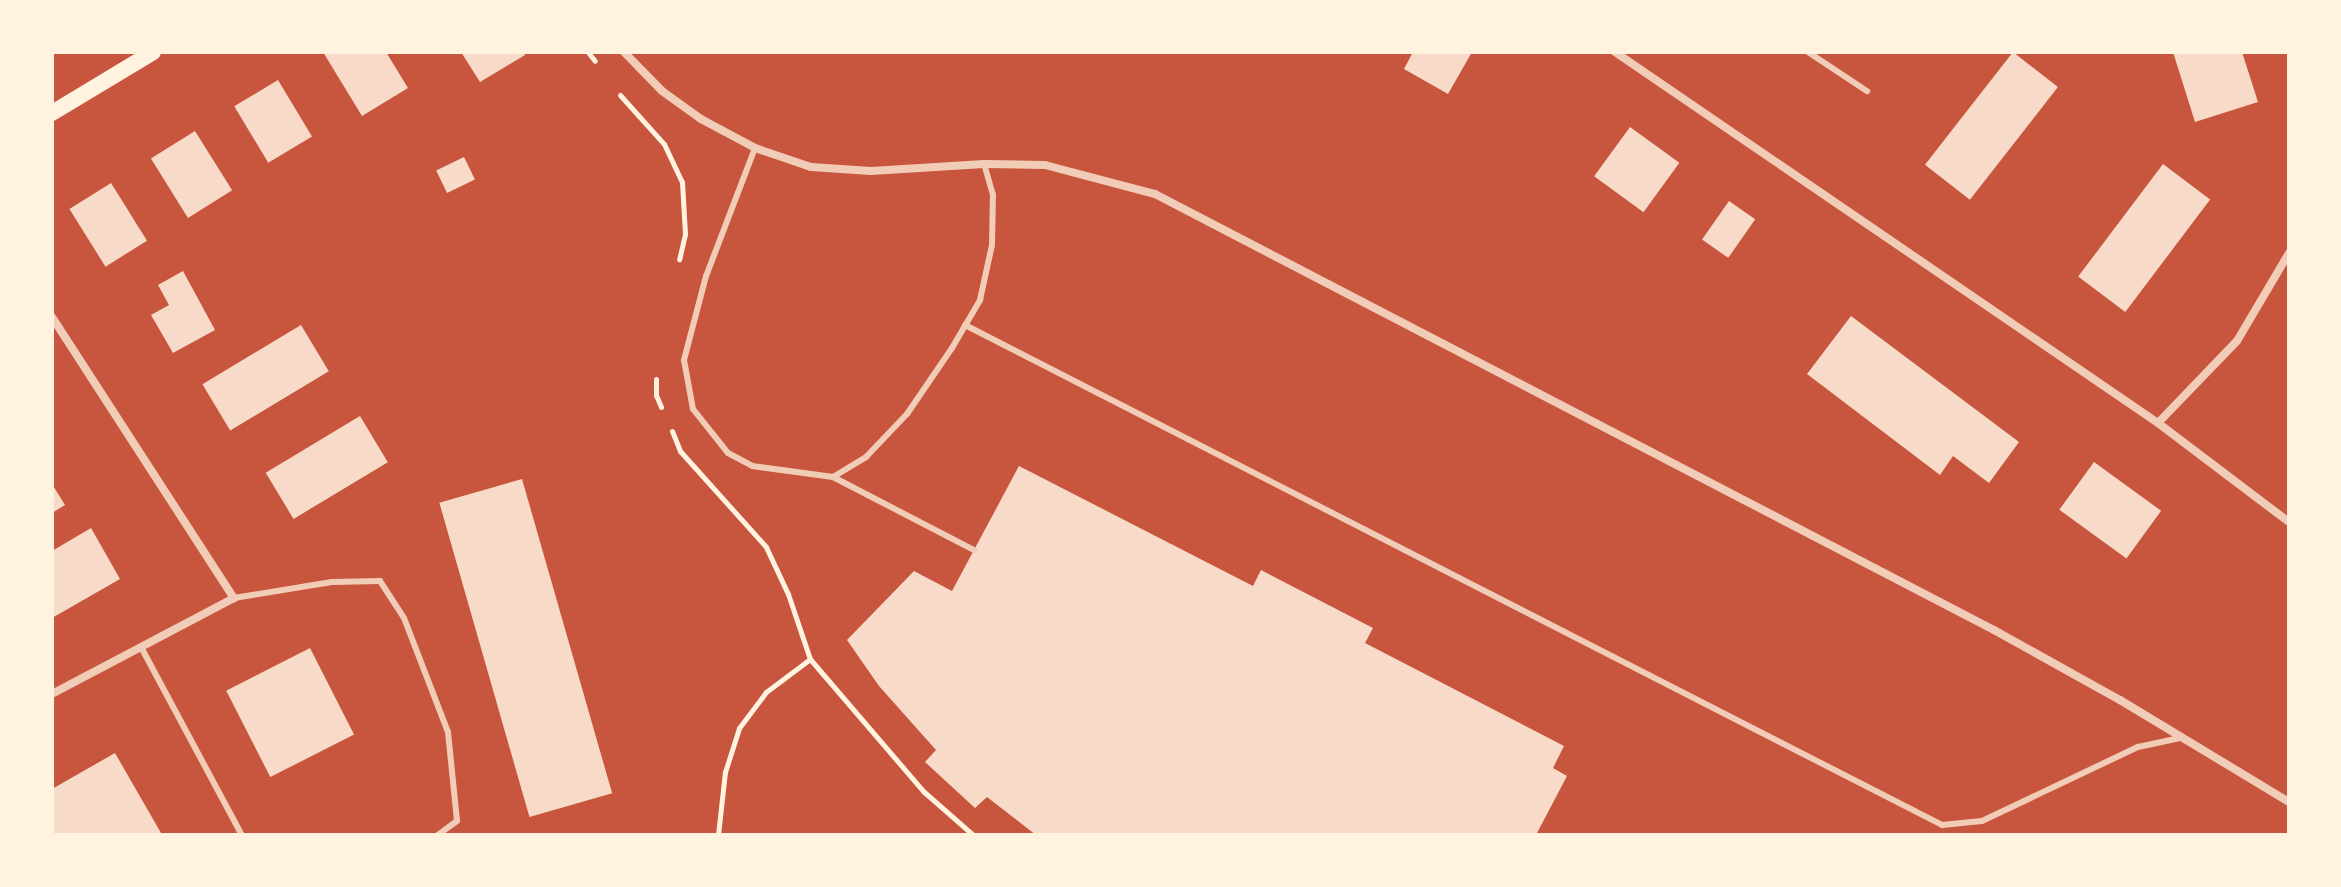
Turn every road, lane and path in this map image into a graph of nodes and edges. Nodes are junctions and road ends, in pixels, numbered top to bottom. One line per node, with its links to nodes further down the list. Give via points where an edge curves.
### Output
1 (624, 52): 7 (street, via 662,91)
2 (1808, 52): 5 (lane)
3 (1618, 53): 12 (street)
4 (145, 54): 6 (main road)
5 (1867, 91)
6 (52, 113)
7 (755, 148): 8 (street, via 811,167 871,171); 13 (lane, via 706,276 684,360 693,409 728,453 752,466)
8 (984, 164): 11 (lane, via 993,195 992,245 980,300); 20 (street, via 1045,165 1155,194 1994,630)
9 (2289, 253): 12 (street, via 2237,341)
10 (52, 317): 16 (street)
11 (965, 325): 13 (lane, via 907,414 866,457); 20 (lane, via 1942,825 1982,821 2138,747)
12 (2158, 423): 14 (street)
13 (833, 477): 15 (lane)
14 (2289, 522)
15 (974, 550)
16 (234, 598): 17 (street); 23 (lane, via 332,582 380,581 404,618 448,732 457,821)
17 (141, 647): 19 (street); 22 (lane)
18 (810, 659): 24 (path, via 766,692 739,728 725,772)
19 (52, 694)
20 (2180, 738): 21 (street)
21 (2289, 802)
22 (242, 835)
23 (438, 835)
24 (718, 835)

